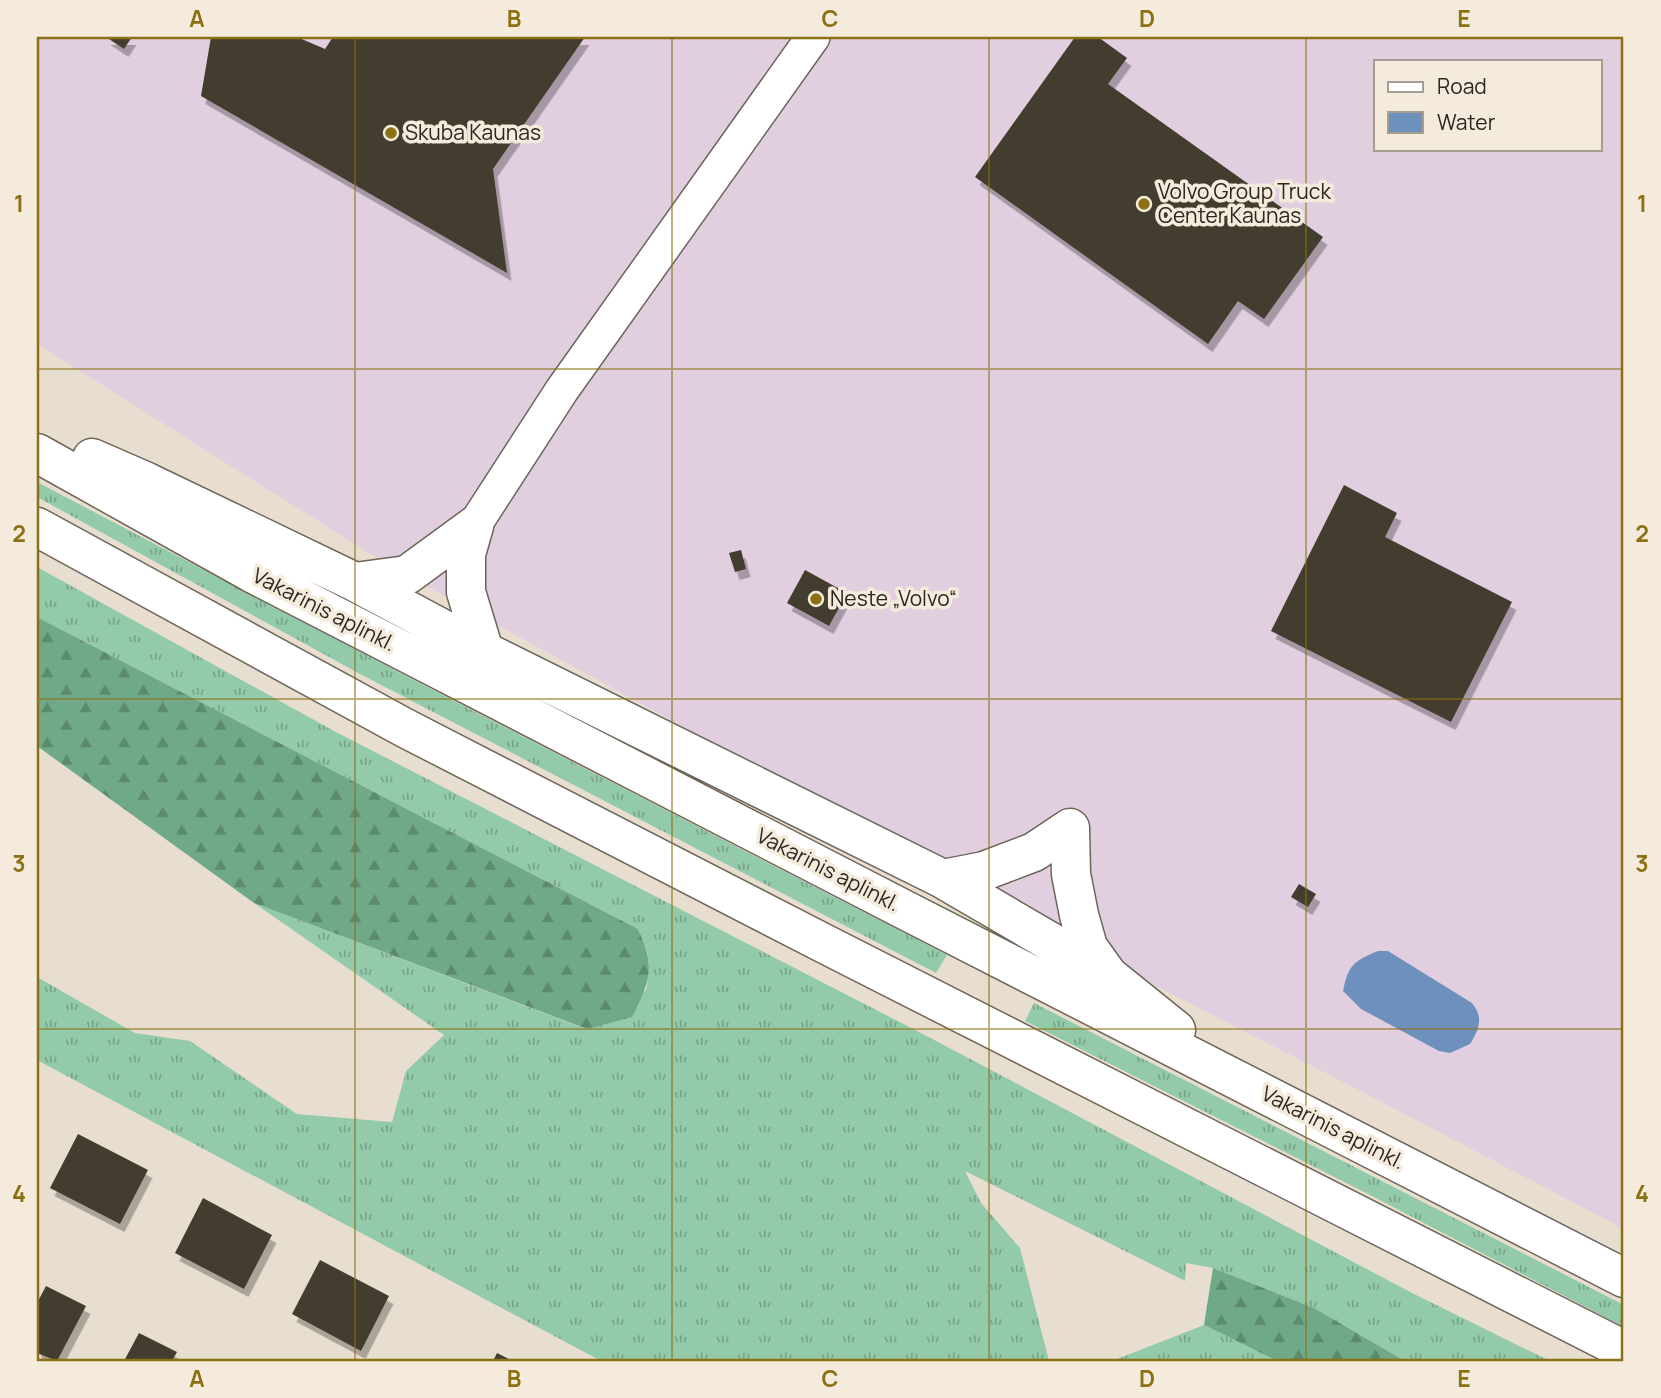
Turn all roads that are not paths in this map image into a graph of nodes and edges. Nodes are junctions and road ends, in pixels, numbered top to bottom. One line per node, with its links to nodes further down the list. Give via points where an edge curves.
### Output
1 (813, 37): 4 (street, via 562,390)
2 (37, 434): 6 (highway)
3 (37, 453): 10 (highway, Vakarinis aplinkl., via 265,579)
4 (474, 526): 6 (highway, via 407,575); 7 (highway, via 466,554 466,592)
5 (37, 527): 12 (highway, via 418,734)
6 (355, 582): 7 (highway)
7 (484, 651): 8 (highway)
8 (943, 879): 9 (highway); 9 (highway, via 984,871 1034,852 1070,828 1071,874 1079,915 1088,947)
9 (1109, 976): 10 (highway)
10 (1234, 1077): 11 (highway, Vakarinis aplinkl.)
11 (1624, 1278)
12 (1619, 1351)

